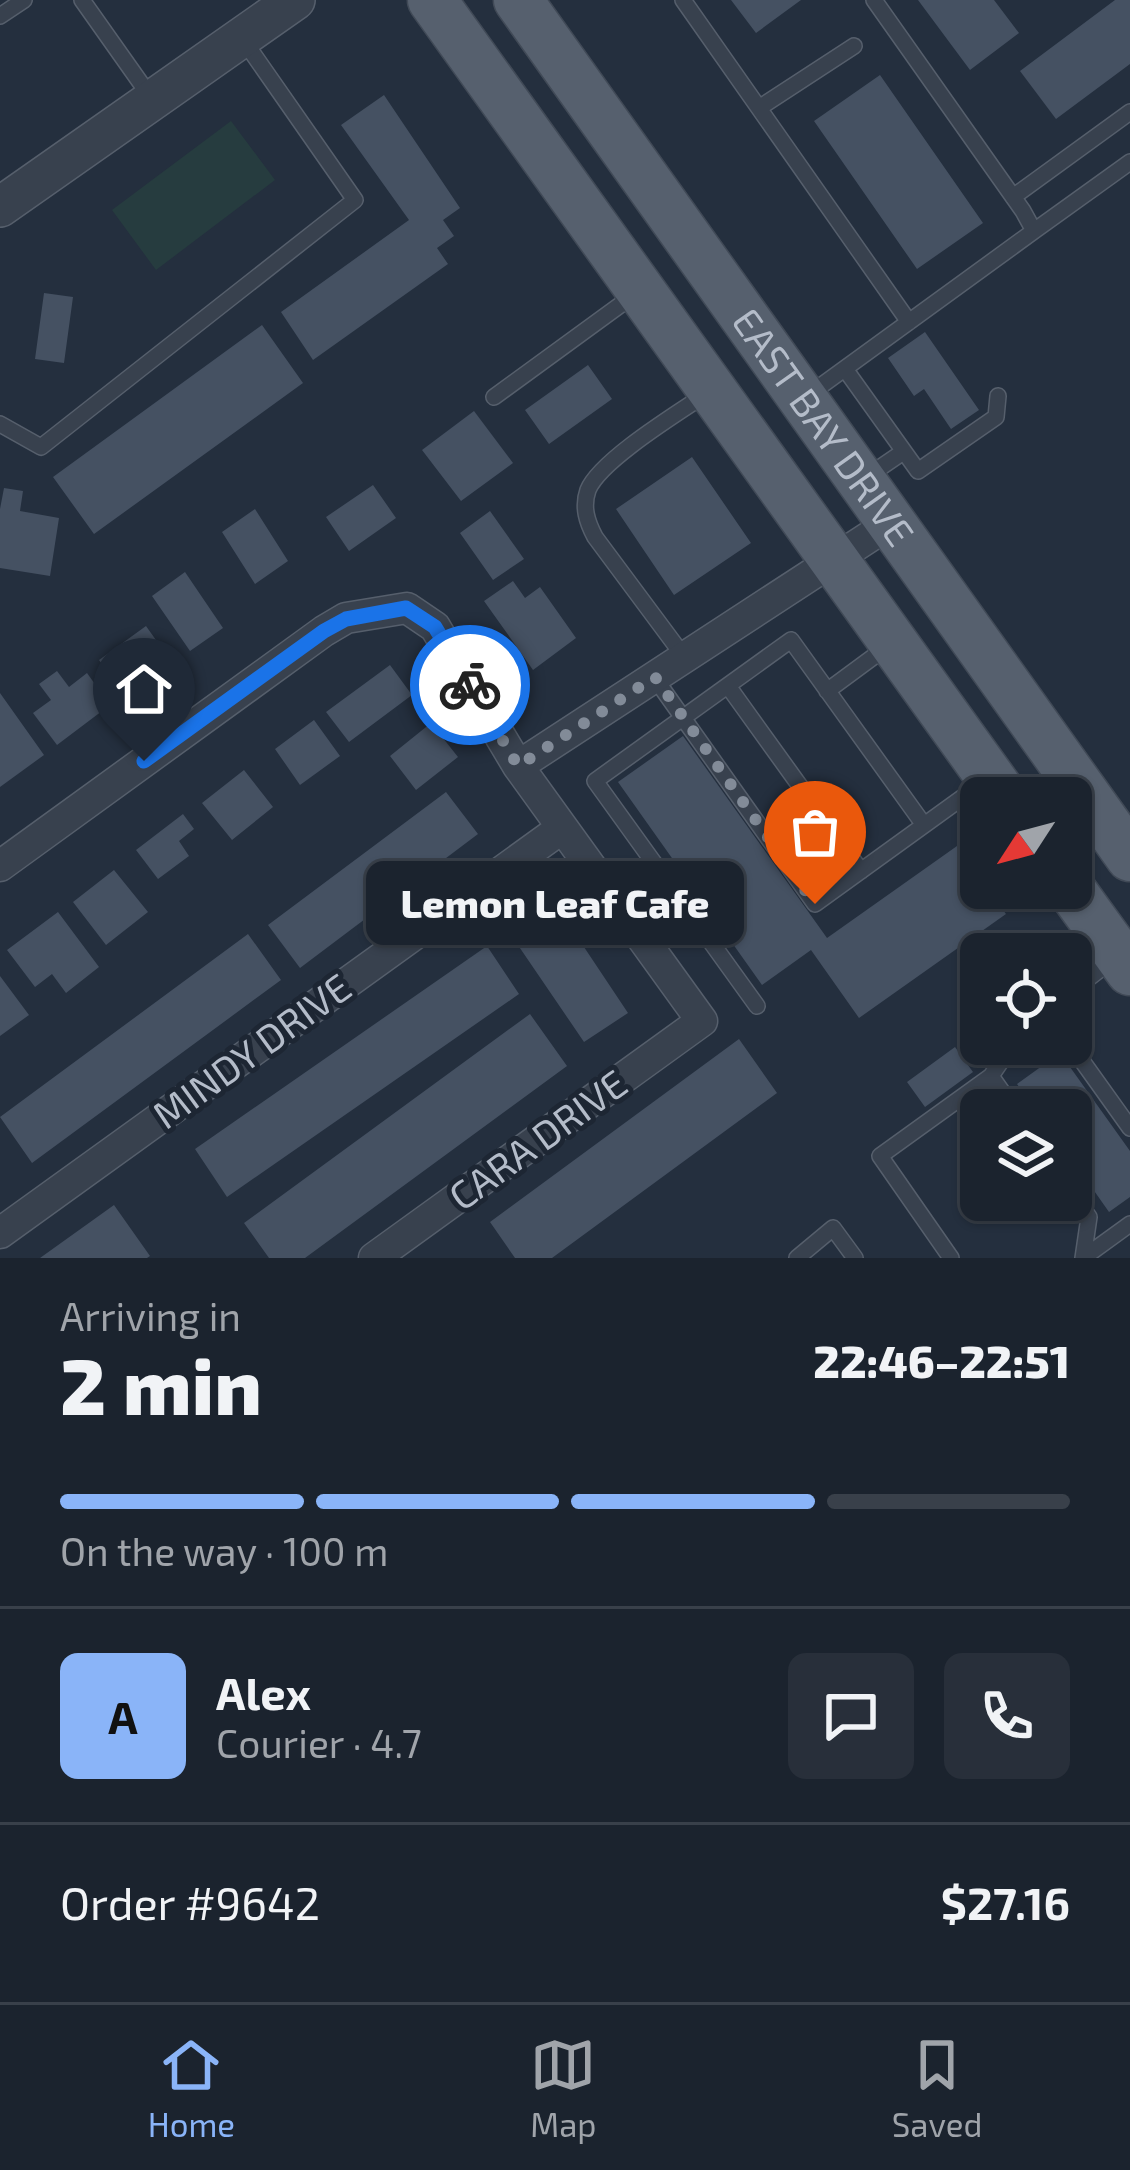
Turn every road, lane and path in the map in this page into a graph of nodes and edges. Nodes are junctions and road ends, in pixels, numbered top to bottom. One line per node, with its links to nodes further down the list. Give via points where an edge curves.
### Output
1 (24, 0): 8 (lane)
2 (82, 0): 11 (lane)
3 (295, 0): 9 (street)
4 (432, 0): 18 (main road, EAST BAY DRIVE)
5 (518, 0): 24 (main road, EAST BAY DRIVE)
6 (683, 0): 12 (lane)
7 (874, 0): 15 (lane)
8 (0, 16)
9 (242, 38): 11 (street); 25 (lane, via 355,200 41,447)
10 (854, 46): 12 (lane)
11 (153, 102): 16 (street)
12 (759, 109): 19 (lane)
13 (1130, 112): 15 (lane)
14 (1130, 162): 17 (lane)
15 (1013, 197): 17 (lane)
16 (0, 207)
17 (1034, 231): 19 (lane)
18 (631, 278): 21 (main road, EAST BAY DRIVE); 23 (lane); 28 (main road, via 651,273 680,298 829,503 844,514)
19 (909, 322): 20 (lane)
20 (844, 369): 24 (lane); 26 (lane)
21 (711, 390): 29 (main road, EAST BAY DRIVE); 31 (lane, via 609,466 589,486 585,507 595,537)
22 (998, 396): 26 (lane, via 996,417 918,471)
23 (494, 397)
24 (805, 398): 27 (main road, EAST BAY DRIVE)
25 (0, 424)
26 (903, 452): 27 (lane)
27 (862, 480): 28 (main road, EAST BAY DRIVE)
28 (892, 522): 29 (street); 42 (main road, EAST BAY DRIVE)
29 (833, 561): 30 (main road, EAST BAY DRIVE); 31 (street); 38 (main road, via 866,562 894,578)
30 (892, 644): 34 (lane); 37 (main road, EAST BAY DRIVE)
31 (685, 658): 32 (street)
32 (655, 677): 35 (lane); 36 (street)
33 (728, 686): 34 (lane, via 791,640); 35 (lane); 44 (lane)
34 (827, 691): 40 (lane)
35 (682, 719): 44 (lane, via 815,904); 48 (lane, via 596,781)
36 (518, 766): 41 (street); 43 (street, via 435,627 406,608 346,619)
37 (989, 777)
38 (1036, 777)
39 (960, 807): 40 (lane)
40 (924, 825): 44 (lane)
41 (562, 827): 56 (street, MINDY DRIVE); 57 (street, CARA DRIVE, via 702,1021)
42 (1102, 829)
43 (0, 866)
44 (861, 871)
45 (1085, 909): 46 (main road)
46 (1125, 963): 47 (lane)
47 (1092, 981)
48 (758, 1006)
49 (999, 1065): 51 (lane)
50 (1085, 1065): 53 (lane)
51 (991, 1076): 52 (lane); 60 (lane, via 880,1156)
52 (1000, 1089)
53 (1130, 1128)
54 (1088, 1221): 61 (lane)
55 (1130, 1224): 61 (lane)
56 (0, 1233)
57 (374, 1258)
58 (797, 1258): 59 (lane, via 833,1228)
59 (855, 1258)
60 (951, 1258)
61 (1083, 1258)

